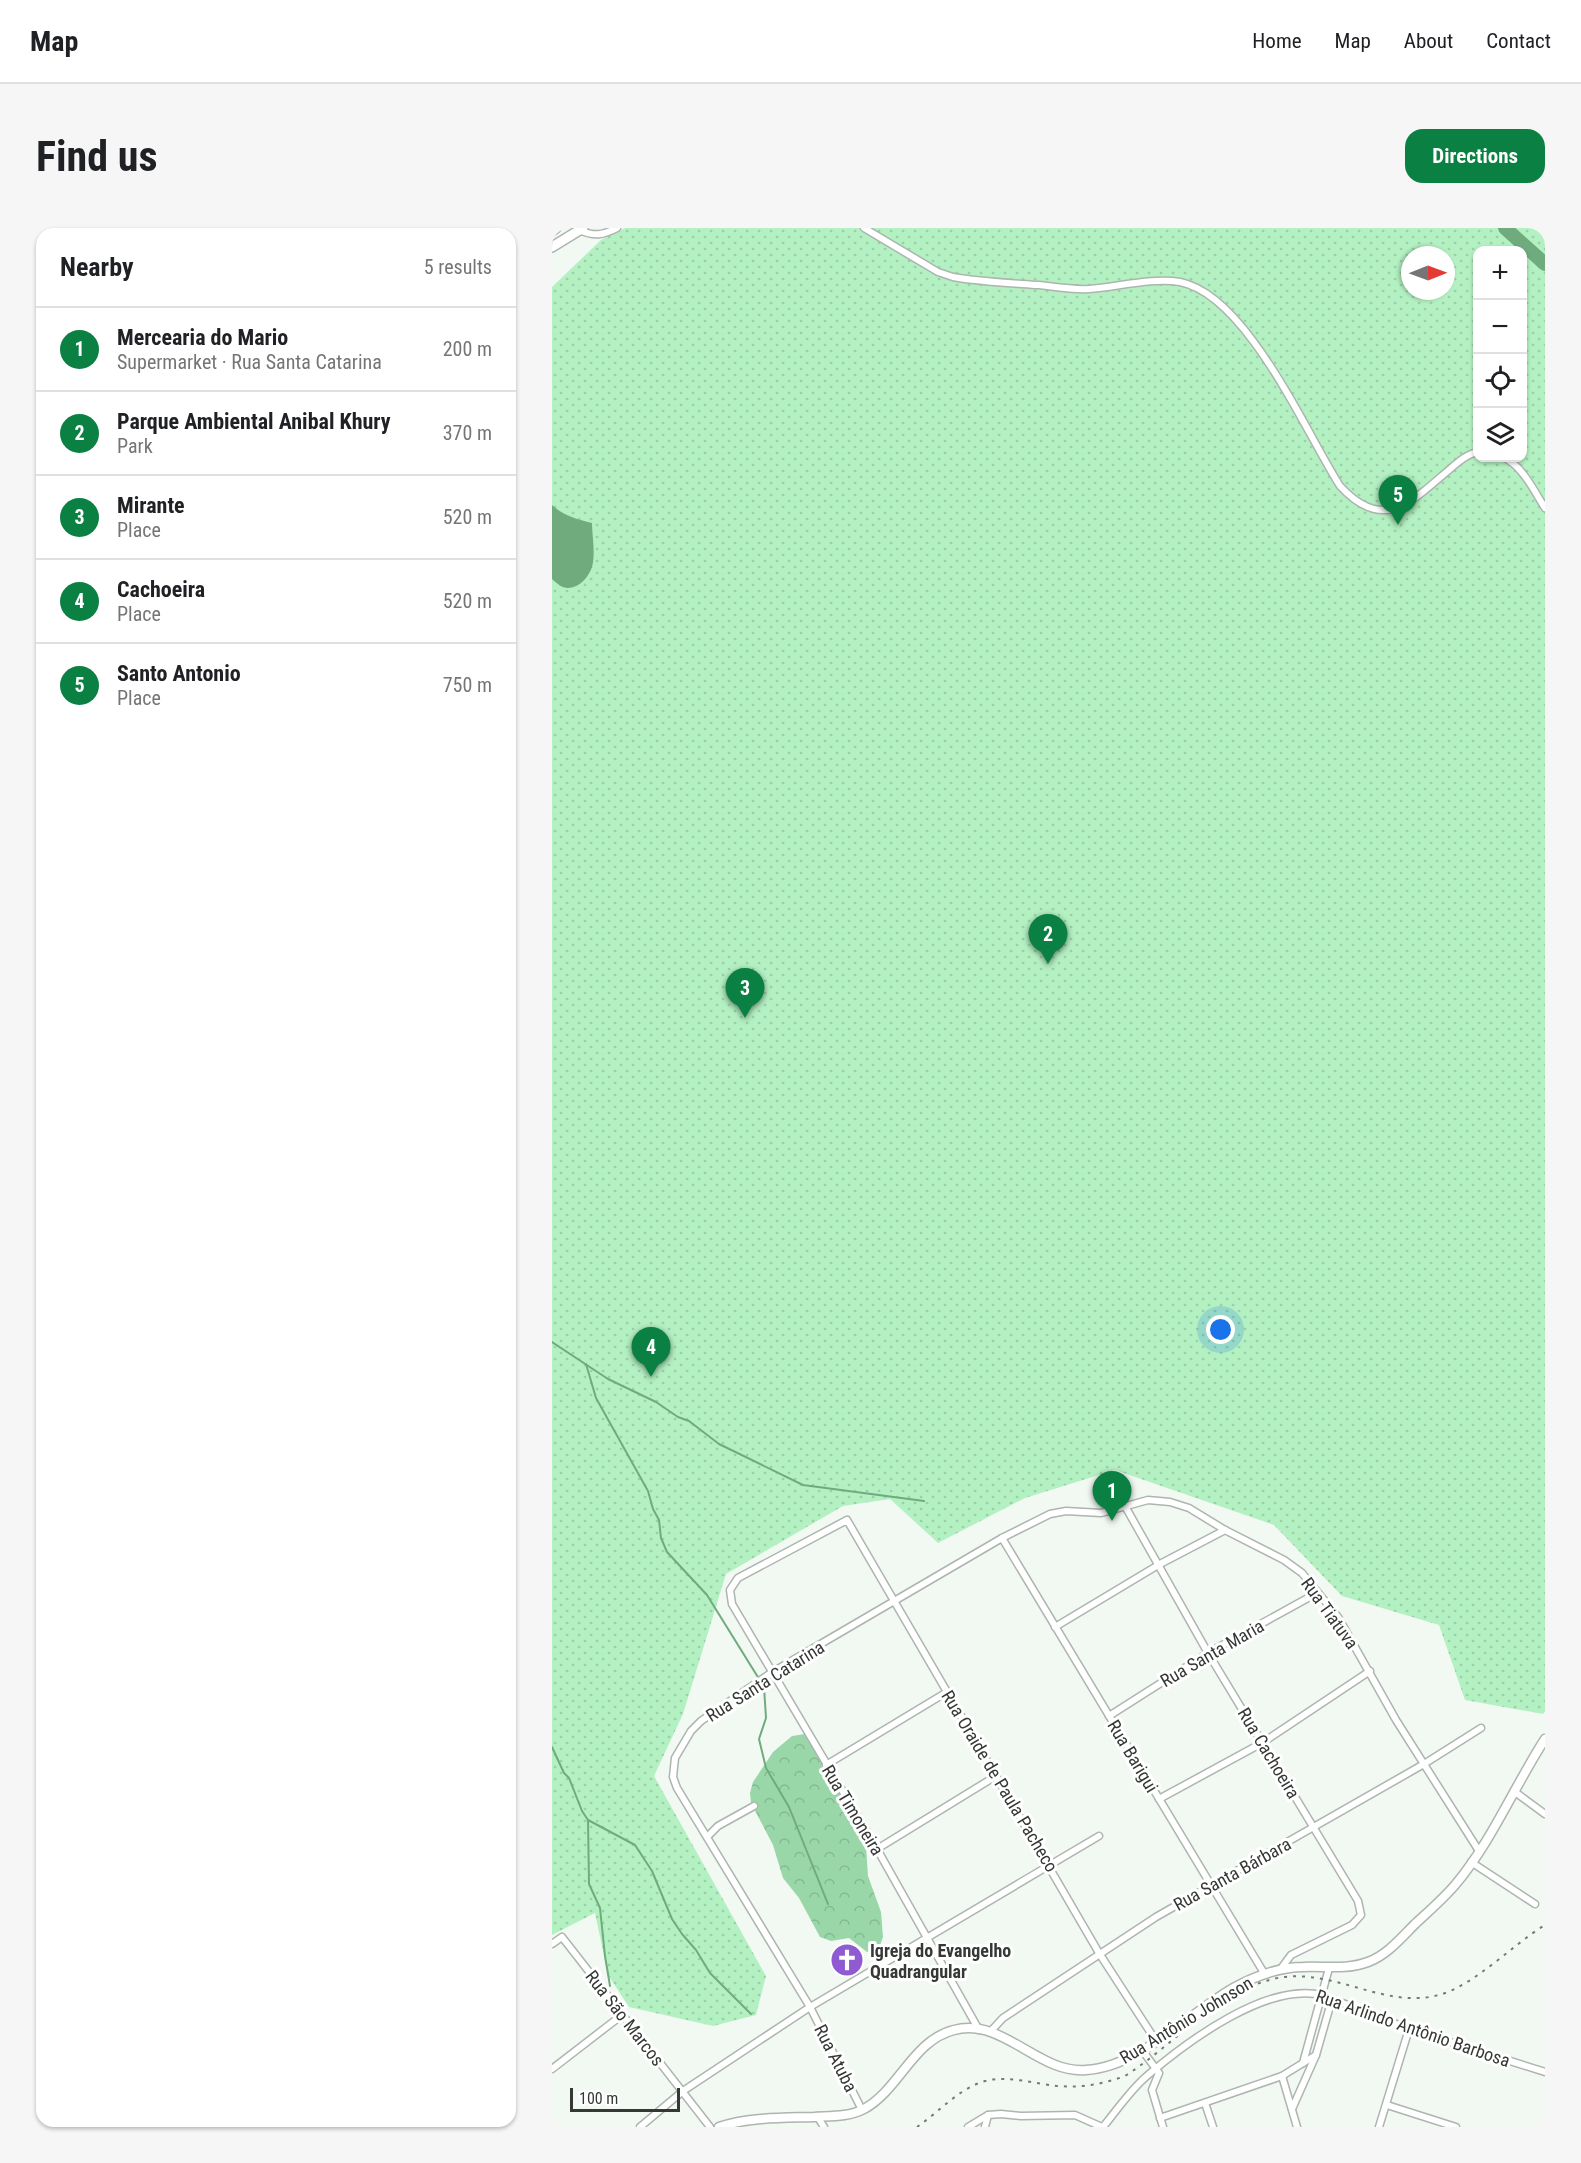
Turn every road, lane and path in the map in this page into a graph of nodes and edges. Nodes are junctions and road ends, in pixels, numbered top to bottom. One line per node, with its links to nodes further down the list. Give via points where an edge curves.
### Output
1 (556, 228): 5 (main road)
2 (617, 228): 4 (street, via 592,236)
3 (864, 228): 7 (street, via 953,277 1088,289 1166,281 1197,288 1215,300 1246,332 1294,402 1340,486 1364,506 1393,510 1409,503 1460,460)
4 (581, 229): 6 (main road)
5 (552, 231)
6 (552, 247)
7 (1473, 454)
8 (1512, 462): 9 (street)
9 (1545, 508)
10 (1125, 1506): 11 (street, Rua Tiatuva, via 1148,1500 1170,1502 1189,1508); 12 (street, Rua Santa Catarina, via 1101,1513 1050,1514); 13 (street, Rua Cachoeira)
11 (1225, 1530): 13 (street); 15 (street, Rua Tiatuva, via 1284,1560 1302,1573)
12 (1002, 1538): 16 (street, Rua Santa Catarina); 17 (street, Rua Barigui)
13 (1160, 1564): 17 (street); 18 (street, Rua Cachoeira)
14 (730, 1590): 16 (street, Rua Oraide de Paula Pacheco, via 738,1578 847,1520); 20 (street, Rua Timoneira, via 732,1604)
15 (1317, 1593): 18 (street, Rua Santa Maria); 19 (street, Rua Tiatuva, via 1338,1617)
16 (895, 1602): 20 (street, Rua Santa Catarina); 21 (street, Rua Oraide de Paula Pacheco)
17 (1055, 1627): 22 (street, Rua Barigui)
18 (1208, 1653): 22 (street, Rua Santa Maria); 25 (street, Rua Cachoeira)
19 (1370, 1671): 25 (street); 26 (street, Rua Tiatuva)
20 (771, 1673): 27 (street, Rua Timoneira); 35 (street, Rua Santa Catarina, via 701,1721 675,1758 673,1777 677,1788)
21 (947, 1692): 27 (street); 28 (street, Rua Oraide de Paula Pacheco)
22 (1109, 1716): 30 (street, Rua Barigui)
23 (1481, 1728): 26 (street, Rua Santa Bárbara)
24 (1545, 1738): 29 (main road, Rua Antônio Johnson)
25 (1263, 1743): 30 (street); 33 (street, Rua Cachoeira)
26 (1424, 1764): 33 (street, Rua Santa Bárbara); 37 (street, Rua Tiatuva)
27 (826, 1765): 36 (street, Rua Timoneira)
28 (996, 1776): 36 (street); 39 (street, Rua Oraide de Paula Pacheco)
29 (1515, 1792): 32 (street); 37 (main road, Rua Antônio Johnson)
30 (1159, 1799): 40 (street, Rua Barigui)
31 (754, 1806): 35 (street)
32 (1545, 1814)
33 (1314, 1827): 40 (street, Rua Santa Bárbara); 46 (street, Rua Cachoeira, via 1358,1901 1361,1915 1352,1925 1291,1955)
34 (1099, 1836): 39 (street)
35 (706, 1837): 50 (street, Rua Santa Catarina)
36 (877, 1849): 42 (street, Rua Timoneira)
37 (1479, 1851): 38 (main road, Rua Antônio Johnson)
38 (1471, 1863): 41 (street); 45 (main road, Rua Antônio Johnson, via 1454,1886 1387,1952 1369,1962)
39 (1049, 1865): 42 (street); 44 (street, Rua Oraide de Paula Pacheco)
40 (1212, 1886): 44 (street, Rua Santa Bárbara); 47 (street, Rua Barigui)
41 (1535, 1904)
42 (928, 1938): 50 (street); 53 (street, Rua Timoneira)
43 (552, 1944): 51 (street, Rua São Marcos, via 562,1937)
44 (1099, 1953): 54 (street, Rua Santa Bárbara, via 1003,2018); 55 (street, Rua Oraide de Paula Pacheco)
45 (1329, 1968): 46 (main road, Rua Antônio Johnson); 48 (street)
46 (1281, 1970): 47 (main road, Rua Antônio Johnson)
47 (1264, 1973): 55 (main road, Rua Antônio Johnson, via 1213,2000)
48 (1322, 1995): 49 (street, Rua Arlindo Antônio Barbosa); 58 (street); 59 (street, Rua Arlindo Antônio Barbosa, via 1307,1992 1282,1996 1242,2011 1201,2033)
49 (1332, 2000): 52 (street, Rua Arlindo Antônio Barbosa); 57 (street)
50 (810, 2007): 63 (street); 67 (street, Rua Atuba)
51 (622, 2015): 60 (street); 63 (street, Rua São Marcos)
52 (1409, 2029): 61 (street, Rua Arlindo Antônio Barbosa); 65 (street)
53 (979, 2030): 54 (main road, Rua Antônio Johnson); 67 (main road, Rua Antônio Johnson, via 955,2029 939,2035 882,2097)
54 (990, 2032): 56 (main road, Rua Antônio Johnson, via 1064,2068 1109,2066)
55 (1156, 2041): 56 (main road, Rua Antônio Johnson)
56 (1142, 2050): 59 (street)
57 (1316, 2055): 58 (street); 66 (street)
58 (1303, 2063): 62 (street)
59 (1157, 2068): 70 (street, via 1159,2075 1152,2090); 77 (street, Rua Arlindo Antônio Barbosa)
60 (552, 2069)
61 (1545, 2072)
62 (1282, 2076): 64 (street); 66 (street)
63 (683, 2091): 71 (street); 72 (street, Rua São Marcos)
64 (1205, 2103): 70 (street); 79 (street)
65 (1387, 2105): 81 (street); 82 (street)
66 (1292, 2109): 80 (street)
67 (862, 2110): 69 (main road, Rua Antônio Johnson)
68 (988, 2115): 75 (street); 76 (street); 77 (street, via 1075,2115)
69 (817, 2116): 73 (main road, Rua Antônio Johnson, via 749,2120); 74 (street)
70 (1160, 2118): 78 (street)
71 (640, 2127)
72 (710, 2127)
73 (719, 2127)
74 (825, 2127)
75 (968, 2127)
76 (985, 2127)
77 (1102, 2127)
78 (1163, 2127)
79 (1213, 2127)
80 (1298, 2127)
81 (1379, 2127)
82 (1456, 2127)

